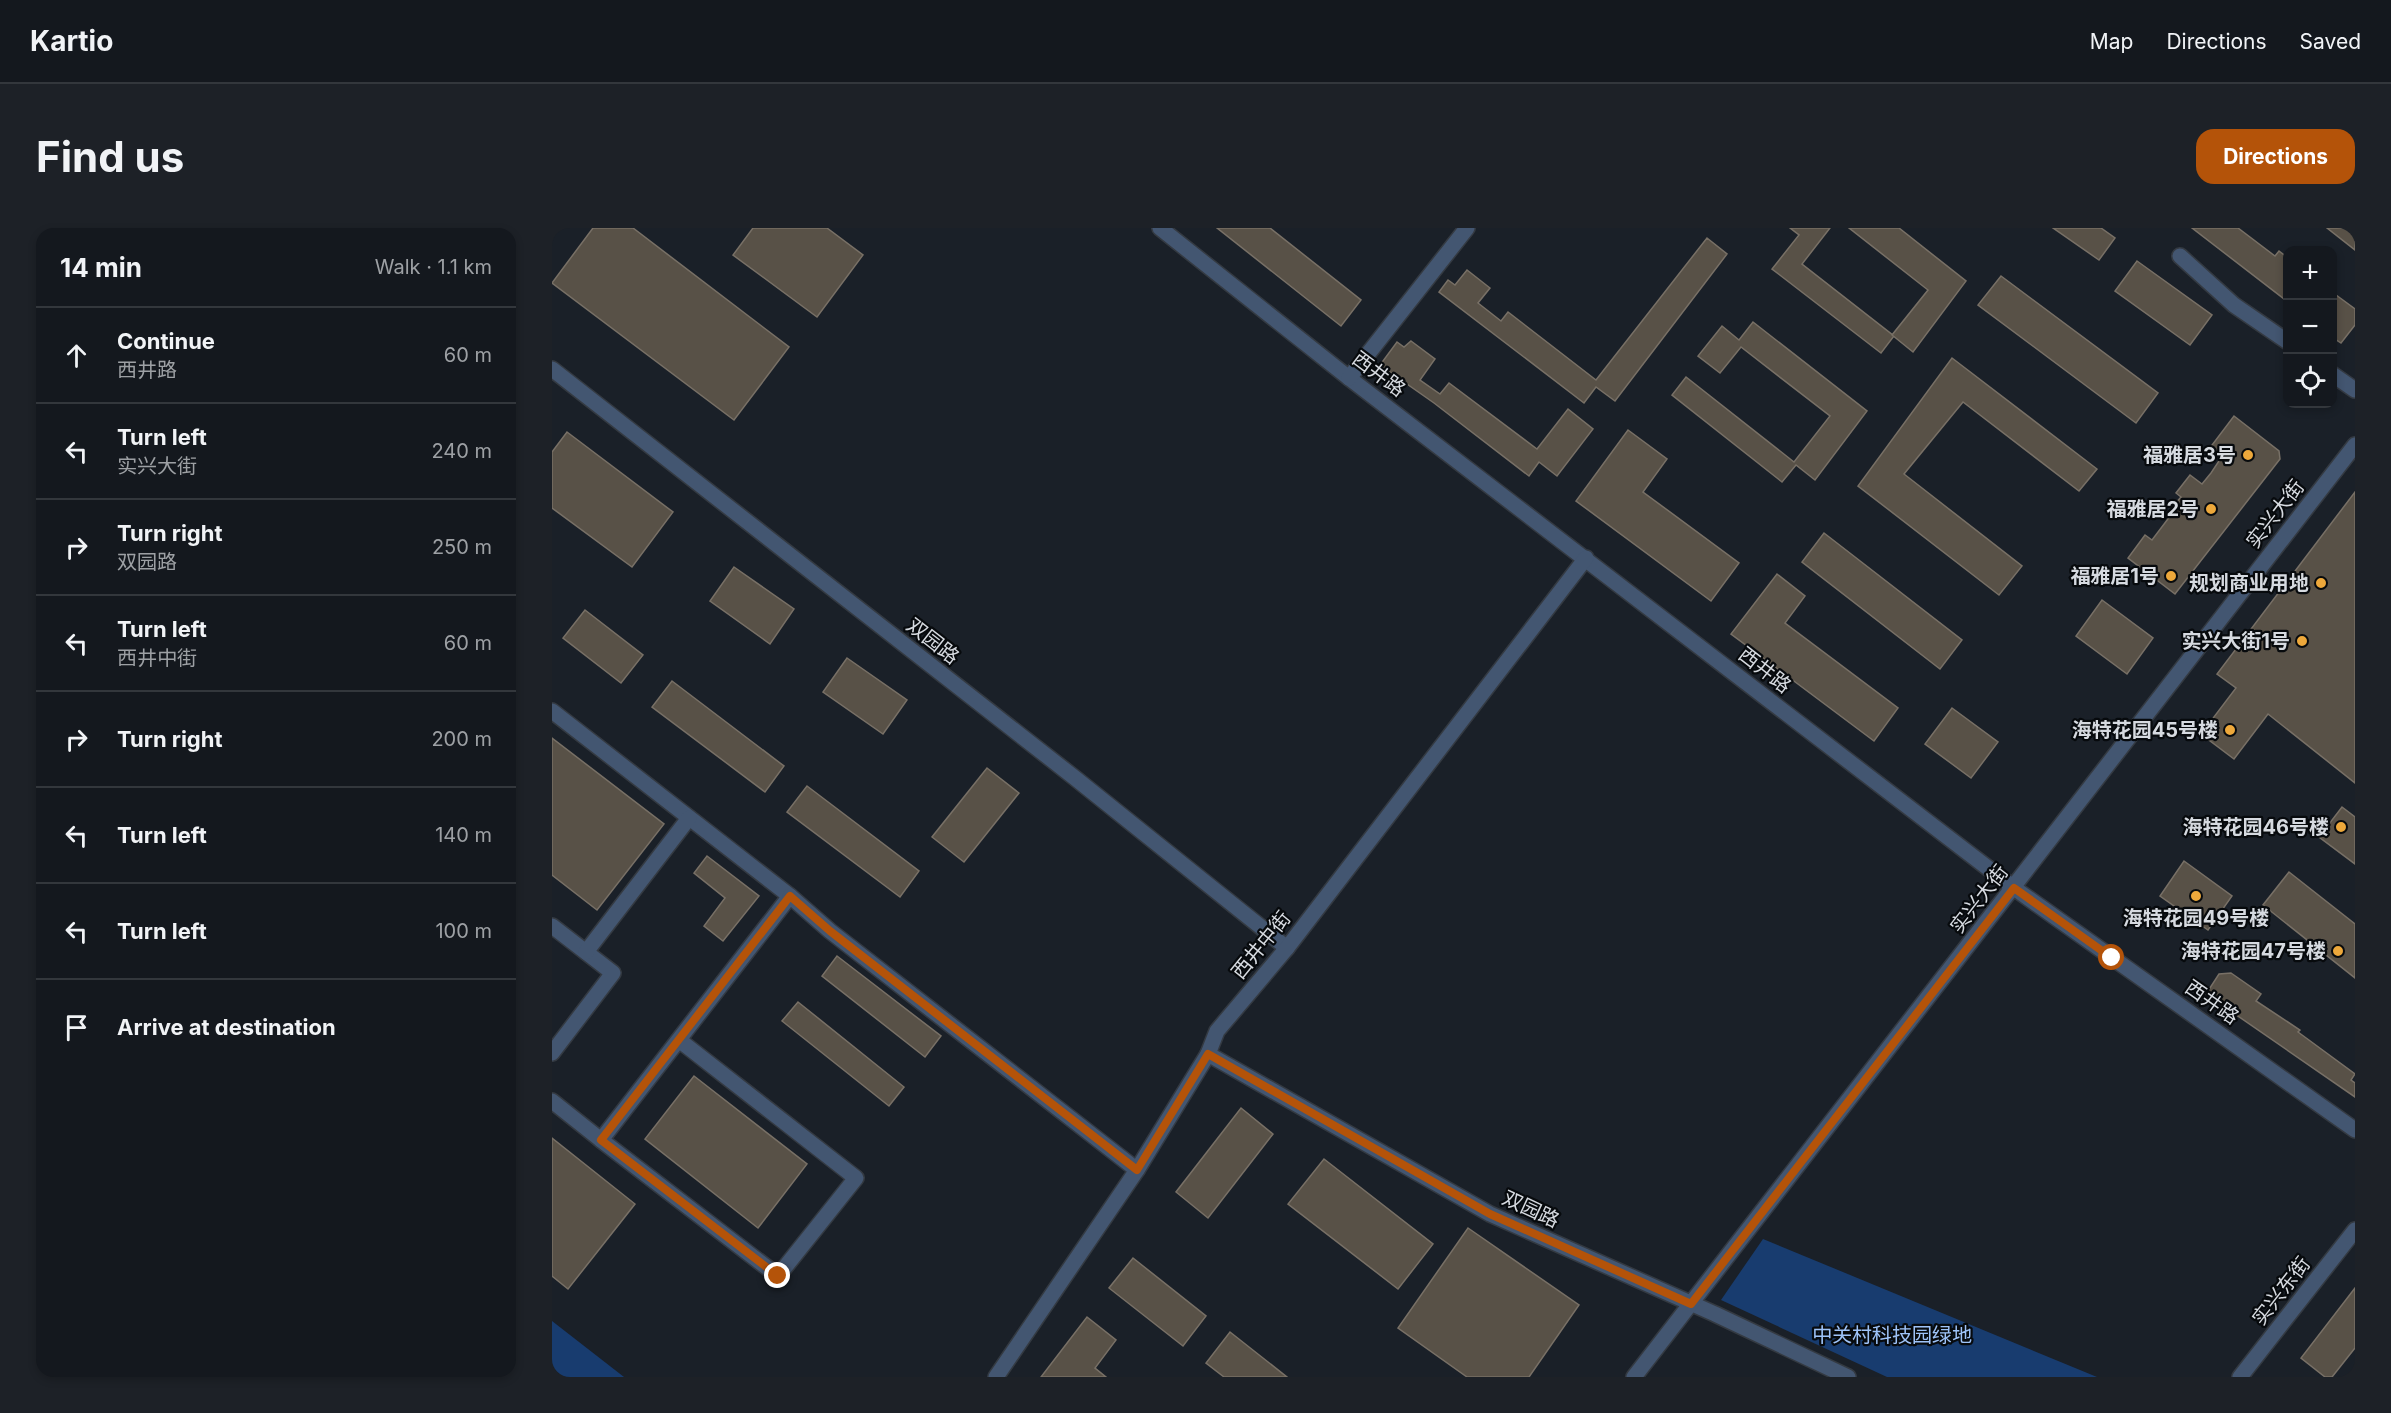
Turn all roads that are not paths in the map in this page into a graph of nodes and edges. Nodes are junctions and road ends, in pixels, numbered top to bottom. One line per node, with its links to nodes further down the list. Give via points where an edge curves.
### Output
1 (1160, 228): 7 (street, 西井路)
2 (1467, 228): 7 (street)
3 (2180, 256): 4 (street, via 2234,305)
4 (2283, 339)
5 (552, 369): 16 (street, 双园路, via 1066,770)
6 (2337, 377): 8 (street)
7 (1349, 378): 10 (street, 西井路)
8 (2355, 390)
9 (2355, 446): 13 (street, 实兴大街)
10 (1586, 558): 13 (street, 西井路); 16 (street, 西井中街)
11 (552, 711): 12 (street)
12 (689, 818): 14 (street); 17 (street)
13 (2014, 888): 22 (street, 西井路); 26 (street, 实兴大街)
14 (790, 896): 18 (street); 24 (street)
15 (552, 926): 17 (street)
16 (1287, 948): 20 (street, 西井中街, via 1217,1031)
17 (586, 952): 19 (street, via 613,974)
18 (679, 1040): 23 (street); 23 (street, via 856,1178 778,1276)
19 (552, 1053)
20 (1208, 1054): 24 (street, 西井中街); 26 (street, 双园路, via 1490,1214)
21 (552, 1101): 23 (street)
22 (2355, 1130)
23 (601, 1140)
24 (1137, 1170): 27 (street, 西井中街)
25 (2355, 1230): 30 (street, 实兴东街)
26 (1691, 1304): 28 (street, 实兴大街); 29 (street, 双园路)
27 (996, 1377)
28 (1634, 1377)
29 (1848, 1377)
30 (2240, 1377)

